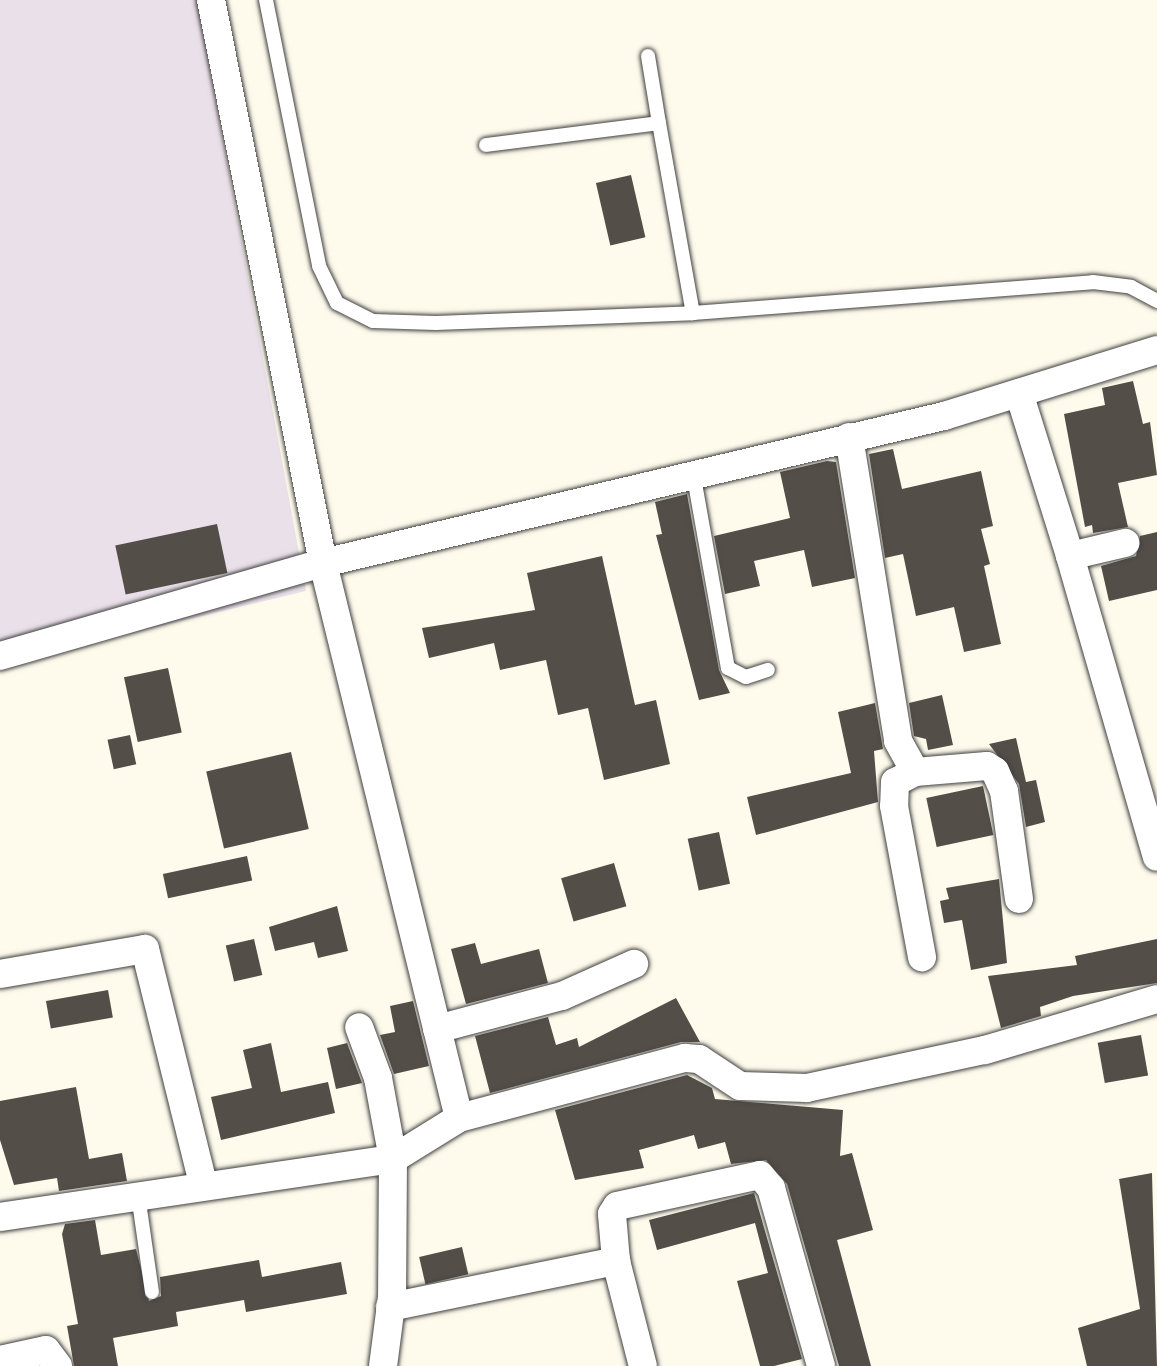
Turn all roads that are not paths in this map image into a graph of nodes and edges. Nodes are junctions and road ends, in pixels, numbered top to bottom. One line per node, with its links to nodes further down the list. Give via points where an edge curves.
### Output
1 (211, 0): 14 (street)
2 (266, 0): 7 (lane, via 319,266 337,303 373,321 436,323)
3 (648, 56): 4 (lane)
4 (659, 123): 5 (lane); 7 (lane)
5 (486, 145)
6 (1157, 301): 7 (lane, via 1131,287 1093,282)
7 (693, 313)
8 (1157, 350): 9 (street)
9 (1019, 393): 10 (street); 13 (street)
10 (849, 437): 11 (street); 17 (street, via 898,741)
11 (692, 471): 14 (street); 16 (lane, via 728,668 746,677)
12 (1125, 543): 13 (street)
13 (1070, 556): 18 (street)
14 (323, 563): 15 (street); 25 (street)
15 (0, 656)
16 (768, 670)
17 (915, 772): 19 (street, via 987,766 995,771 1004,791); 20 (street, via 895,782 894,806)
18 (1157, 857)
19 (1019, 898)
20 (922, 957)
21 (634, 964): 25 (street, via 562,996)
22 (0, 974): 28 (street, via 145,950)
23 (1157, 999): 26 (street, via 985,1050 807,1088 740,1086 699,1059 685,1058)
24 (359, 1027): 27 (street, via 378,1078)
25 (437, 1029): 26 (street)
26 (459, 1118): 27 (street)
27 (393, 1159): 28 (street); 33 (street)
28 (203, 1183): 29 (street)
29 (138, 1195): 30 (street); 32 (lane)
30 (0, 1217)
31 (616, 1261): 33 (street); 37 (street); 38 (street, via 612,1214 617,1206 760,1175 771,1188)
32 (152, 1292)
33 (390, 1307): 36 (street)
34 (0, 1360): 35 (street, via 46,1350)
35 (58, 1366)
36 (383, 1366)
37 (643, 1366)
38 (821, 1366)

